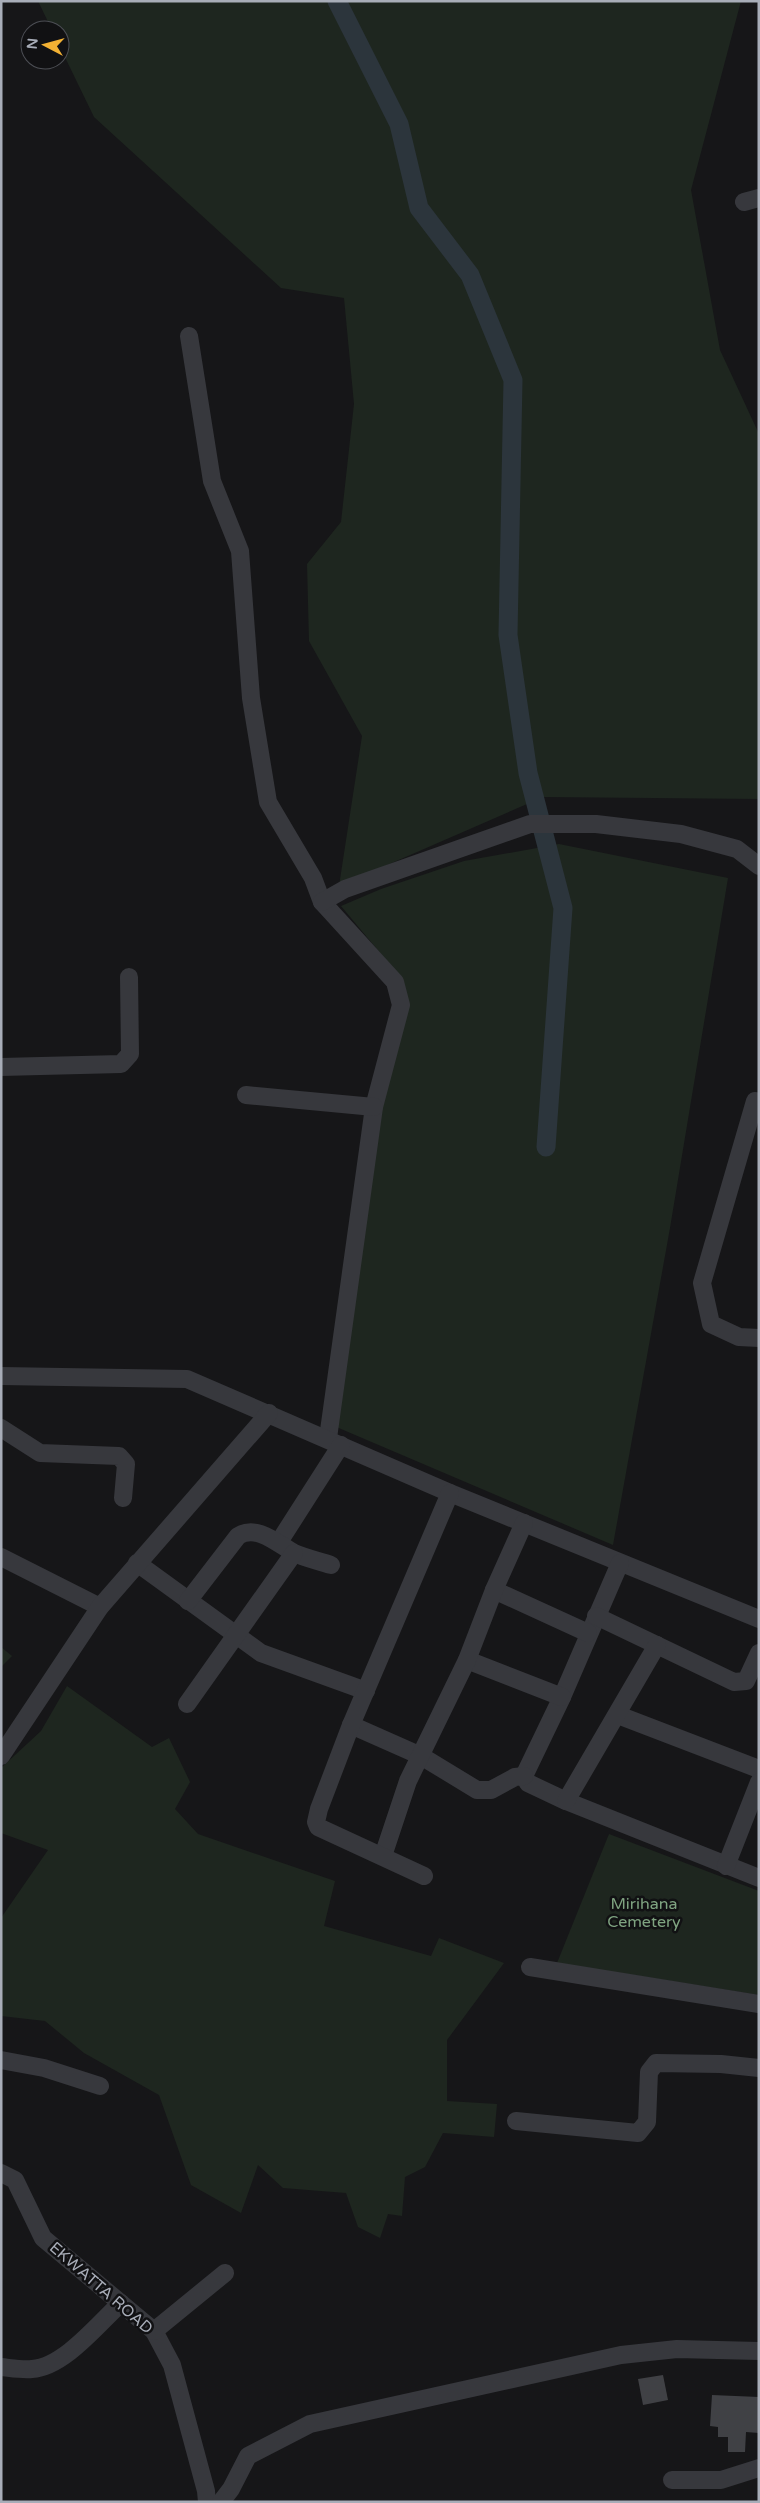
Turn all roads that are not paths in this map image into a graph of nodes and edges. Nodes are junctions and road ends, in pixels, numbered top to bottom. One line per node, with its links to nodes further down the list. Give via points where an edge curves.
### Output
1 (189, 336): 3 (street, via 212,482 240,551 251,698 268,802 313,878)
2 (759, 866): 3 (street, via 737,849 681,834 596,824 530,824 345,889)
3 (322, 902): 8 (street, via 395,982 401,1005)
4 (129, 977): 5 (street, via 130,1054 121,1064)
5 (1, 1067)
6 (246, 1095): 8 (street)
7 (754, 1101): 9 (street, via 702,1283 711,1324 739,1337)
8 (374, 1107): 13 (street)
9 (759, 1338)
10 (1, 1376): 11 (street, via 187,1379)
11 (269, 1413): 13 (street); 20 (street)
12 (1, 1428): 15 (street, via 40,1454 119,1456 126,1464)
13 (334, 1441): 14 (street); 17 (street)
14 (450, 1493): 16 (street); 33 (street)
15 (123, 1498)
16 (524, 1523): 21 (street); 23 (street)
17 (279, 1542): 18 (street); 24 (street, via 250,1531 244,1532)
18 (294, 1552): 22 (street); 29 (street)
19 (1, 1557): 25 (street)
20 (137, 1563): 24 (street); 25 (street)
21 (620, 1563): 26 (street); 27 (street)
22 (331, 1565)
23 (494, 1590): 28 (street); 32 (street)
24 (188, 1601): 29 (street)
25 (100, 1607): 38 (street)
26 (596, 1616): 28 (street); 30 (street)
27 (759, 1619)
28 (588, 1633): 34 (street)
29 (235, 1636): 33 (street, via 261,1652); 35 (street)
30 (657, 1645): 31 (street, via 734,1682 746,1681); 36 (street)
31 (759, 1653)
32 (467, 1660): 34 (street); 39 (street)
33 (366, 1691): 37 (street)
34 (562, 1697): 41 (street)
35 (187, 1704)
36 (618, 1715): 40 (street); 43 (street)
37 (351, 1725): 39 (street); 44 (street, via 316,1822 318,1827)
38 (1, 1756)
39 (421, 1756): 41 (street, via 477,1790 491,1790 515,1777); 44 (street, via 408,1781)
40 (759, 1769)
41 (524, 1776): 43 (street, via 528,1783)
42 (759, 1782): 45 (street)
43 (566, 1801): 45 (street)
44 (383, 1856): 46 (street)
45 (726, 1866): 47 (street)
46 (424, 1876)
47 (759, 1878)
48 (530, 1967): 49 (street)
49 (759, 2004)
50 (1, 2060): 52 (street, via 44,2068)
51 (759, 2068): 53 (street, via 656,2063 649,2072 647,2122 638,2133)
52 (100, 2086)
53 (516, 2121)
54 (1, 2173): 56 (street, EKWATTA ROAD, via 15,2180 43,2238)
55 (225, 2273): 57 (street)
56 (121, 2303): 57 (street, EKWATTA ROAD); 59 (street, via 64,2357 51,2364 33,2369)
57 (154, 2331): 62 (street, EKWATTA ROAD, via 172,2365)
58 (759, 2351): 63 (street, via 677,2349 622,2355 310,2424 248,2456)
59 (1, 2367)
60 (759, 2468): 61 (street, via 721,2480)
61 (672, 2480)
62 (207, 2502)
63 (221, 2502)

